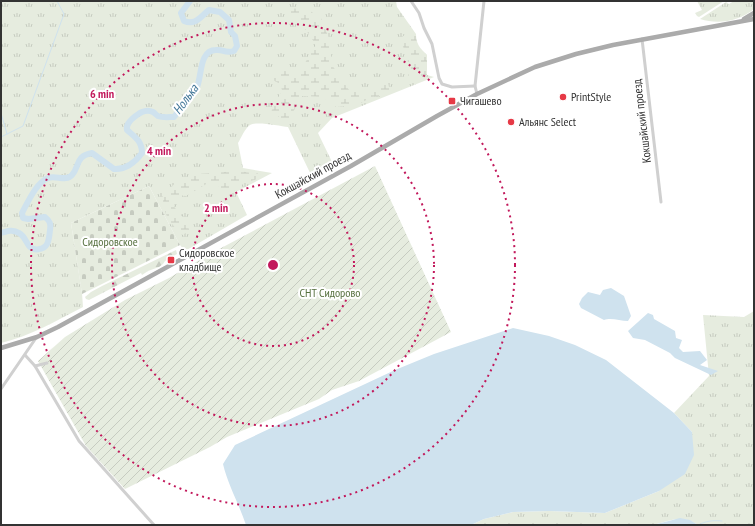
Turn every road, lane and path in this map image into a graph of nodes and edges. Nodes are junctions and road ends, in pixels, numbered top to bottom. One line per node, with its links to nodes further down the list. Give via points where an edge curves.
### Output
1 (411, 1): 7 (street, via 432,44 442,84 452,87)
2 (484, 1): 7 (street)
3 (754, 13): 5 (main road)
4 (754, 19): 5 (main road, Кокшайский проезд)
5 (737, 22): 6 (main road, Кокшайский проезд)
6 (642, 39): 8 (main road, Кокшайский проезд, via 576,54 542,65); 9 (street, Кокшайский проезд)
7 (475, 86): 8 (street)
8 (477, 94): 10 (main road, Кокшайский проезд, via 154,275)
9 (661, 202)
10 (37, 337): 11 (main road, Кокшайский проезд); 12 (street)
11 (1, 348)
12 (25, 355): 14 (street); 15 (street)
13 (48, 363): 14 (street)
14 (35, 366): 16 (street, via 79,441)
15 (1, 389)
16 (154, 525)

